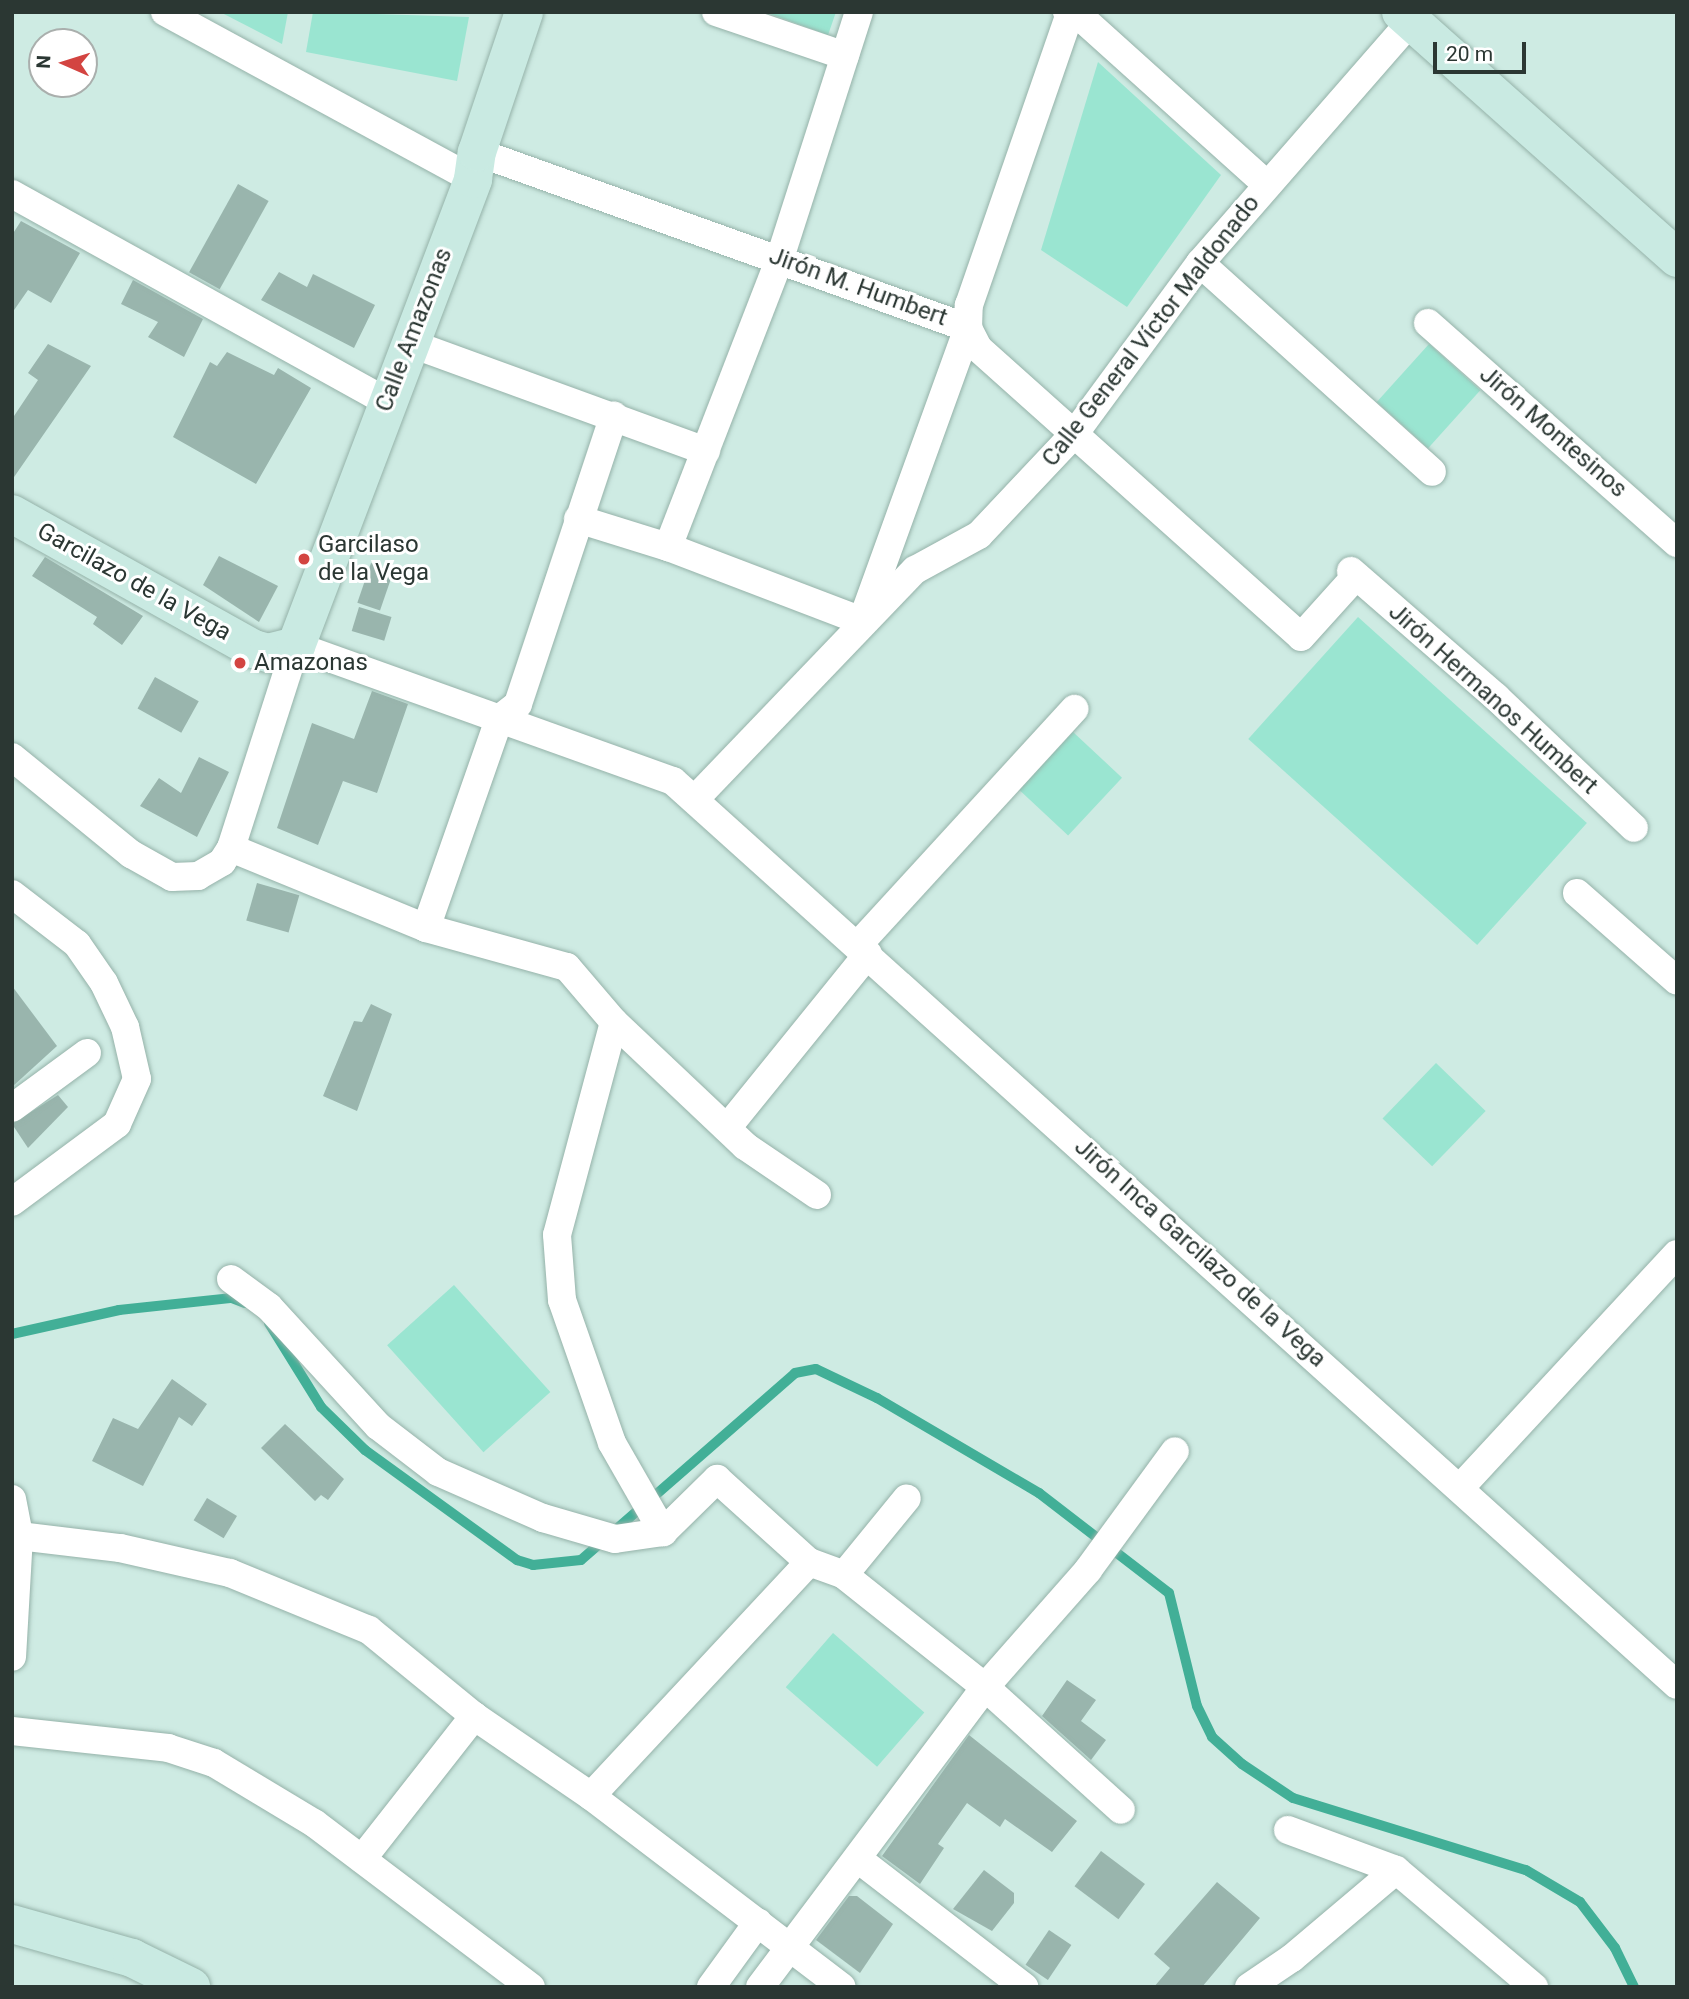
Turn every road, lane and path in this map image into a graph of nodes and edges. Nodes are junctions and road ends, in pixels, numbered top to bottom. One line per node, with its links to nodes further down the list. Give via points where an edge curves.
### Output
1 (165, 12): 8 (street, Jirón M. Humbert)
2 (524, 12): 8 (street, Calle Amazonas)
3 (859, 12): 7 (street)
4 (1068, 13): 9 (street); 15 (street, via 969,305)
5 (734, 15): 7 (street)
6 (1406, 17): 9 (street, Calle General Víctor Maldonado); 12 (street)
7 (845, 56): 11 (street)
8 (475, 166): 11 (street, Jirón M. Humbert); 16 (street, Calle Amazonas)
9 (1267, 185): 13 (street, Calle General Víctor Maldonado)
10 (12, 194): 17 (street)
11 (780, 258): 15 (street, Jirón M. Humbert); 20 (street)
12 (1677, 258)
13 (1200, 263): 19 (street, Calle General Víctor Maldonado); 21 (street)
14 (1428, 323): 24 (street, Jirón Montesinos)
15 (968, 328): 19 (street, Jirón M. Humbert, via 978,348); 27 (street)
16 (409, 343): 17 (street, Calle Amazonas); 18 (street)
17 (385, 401): 28 (street, Calle Amazonas)
18 (614, 416): 20 (street); 23 (street)
19 (1075, 433): 26 (street, Jirón M. Humbert, via 1301,637); 27 (street, Calle General Víctor Maldonado, via 979,535 915,570)
20 (706, 451): 25 (street)
21 (1432, 472)
22 (12, 514): 28 (street, Garcilazo de la Vega, via 254,649 268,653)
23 (578, 519): 25 (street); 30 (street, via 518,704)
24 (1677, 543)
25 (668, 547): 27 (street)
26 (1354, 574): 33 (street, Jirón Hermanos Humbert, via 1496,697)
27 (862, 621): 32 (street, Calle General Víctor Maldonado)
28 (296, 646): 30 (street, Jirón Inca Garcilazo de la Vega); 34 (street)
29 (1074, 709): 38 (street)
30 (499, 719): 32 (street, Jirón Inca Garcilazo de la Vega, via 673,781); 37 (street)
31 (12, 757): 34 (street, via 131,854 172,877 198,876)
32 (696, 798): 38 (street, Jirón Inca Garcilazo de la Vega)
33 (1634, 828)
34 (226, 855): 37 (street)
35 (1577, 893): 39 (street)
36 (12, 894): 45 (street, via 77,944 104,983 125,1027 137,1079 117,1124)
37 (426, 928): 40 (street, via 567,967)
38 (863, 949): 43 (street); 49 (street, Jirón Inca Garcilazo de la Vega)
39 (1677, 981)
40 (614, 1022): 43 (street); 52 (street, via 557,1235 562,1300 612,1443)
41 (87, 1053): 42 (street)
42 (12, 1108)
43 (727, 1128): 44 (street, via 803,1191)
44 (817, 1195)
45 (12, 1202)
46 (1677, 1254): 49 (street)
47 (231, 1279): 52 (street, via 269,1307 379,1426 438,1472 543,1518 615,1539)
48 (1168, 1461): 57 (street, via 1088,1570)
49 (1460, 1488): 56 (street, Jirón Inca Garcilazo de la Vega)
50 (907, 1498): 54 (street)
51 (17, 1516): 55 (street); 58 (street, via 120,1548 265,1584 369,1630)
52 (663, 1532): 53 (street, via 717,1479)
53 (809, 1562): 54 (street); 60 (street)
54 (844, 1575): 57 (street)
55 (12, 1657)
56 (1677, 1685)
57 (985, 1687): 61 (street); 64 (street)
58 (474, 1716): 60 (street); 63 (street)
59 (12, 1731): 63 (street, via 168,1748 214,1763 314,1823)
60 (591, 1796): 66 (street)
61 (1121, 1810)
62 (1288, 1830): 65 (street)
63 (362, 1859): 70 (street)
64 (858, 1860): 68 (street); 74 (street)
65 (1396, 1870): 75 (street, via 1292,1958); 76 (street)
66 (758, 1922): 68 (street); 71 (street)
67 (12, 1924): 69 (street, via 132,1958)
68 (789, 1947): 72 (street); 73 (street)
69 (191, 1987)
70 (531, 1987)
71 (711, 1987)
72 (760, 1987)
73 (842, 1987)
74 (1024, 1987)
75 (1249, 1987)
76 (1534, 1987)

